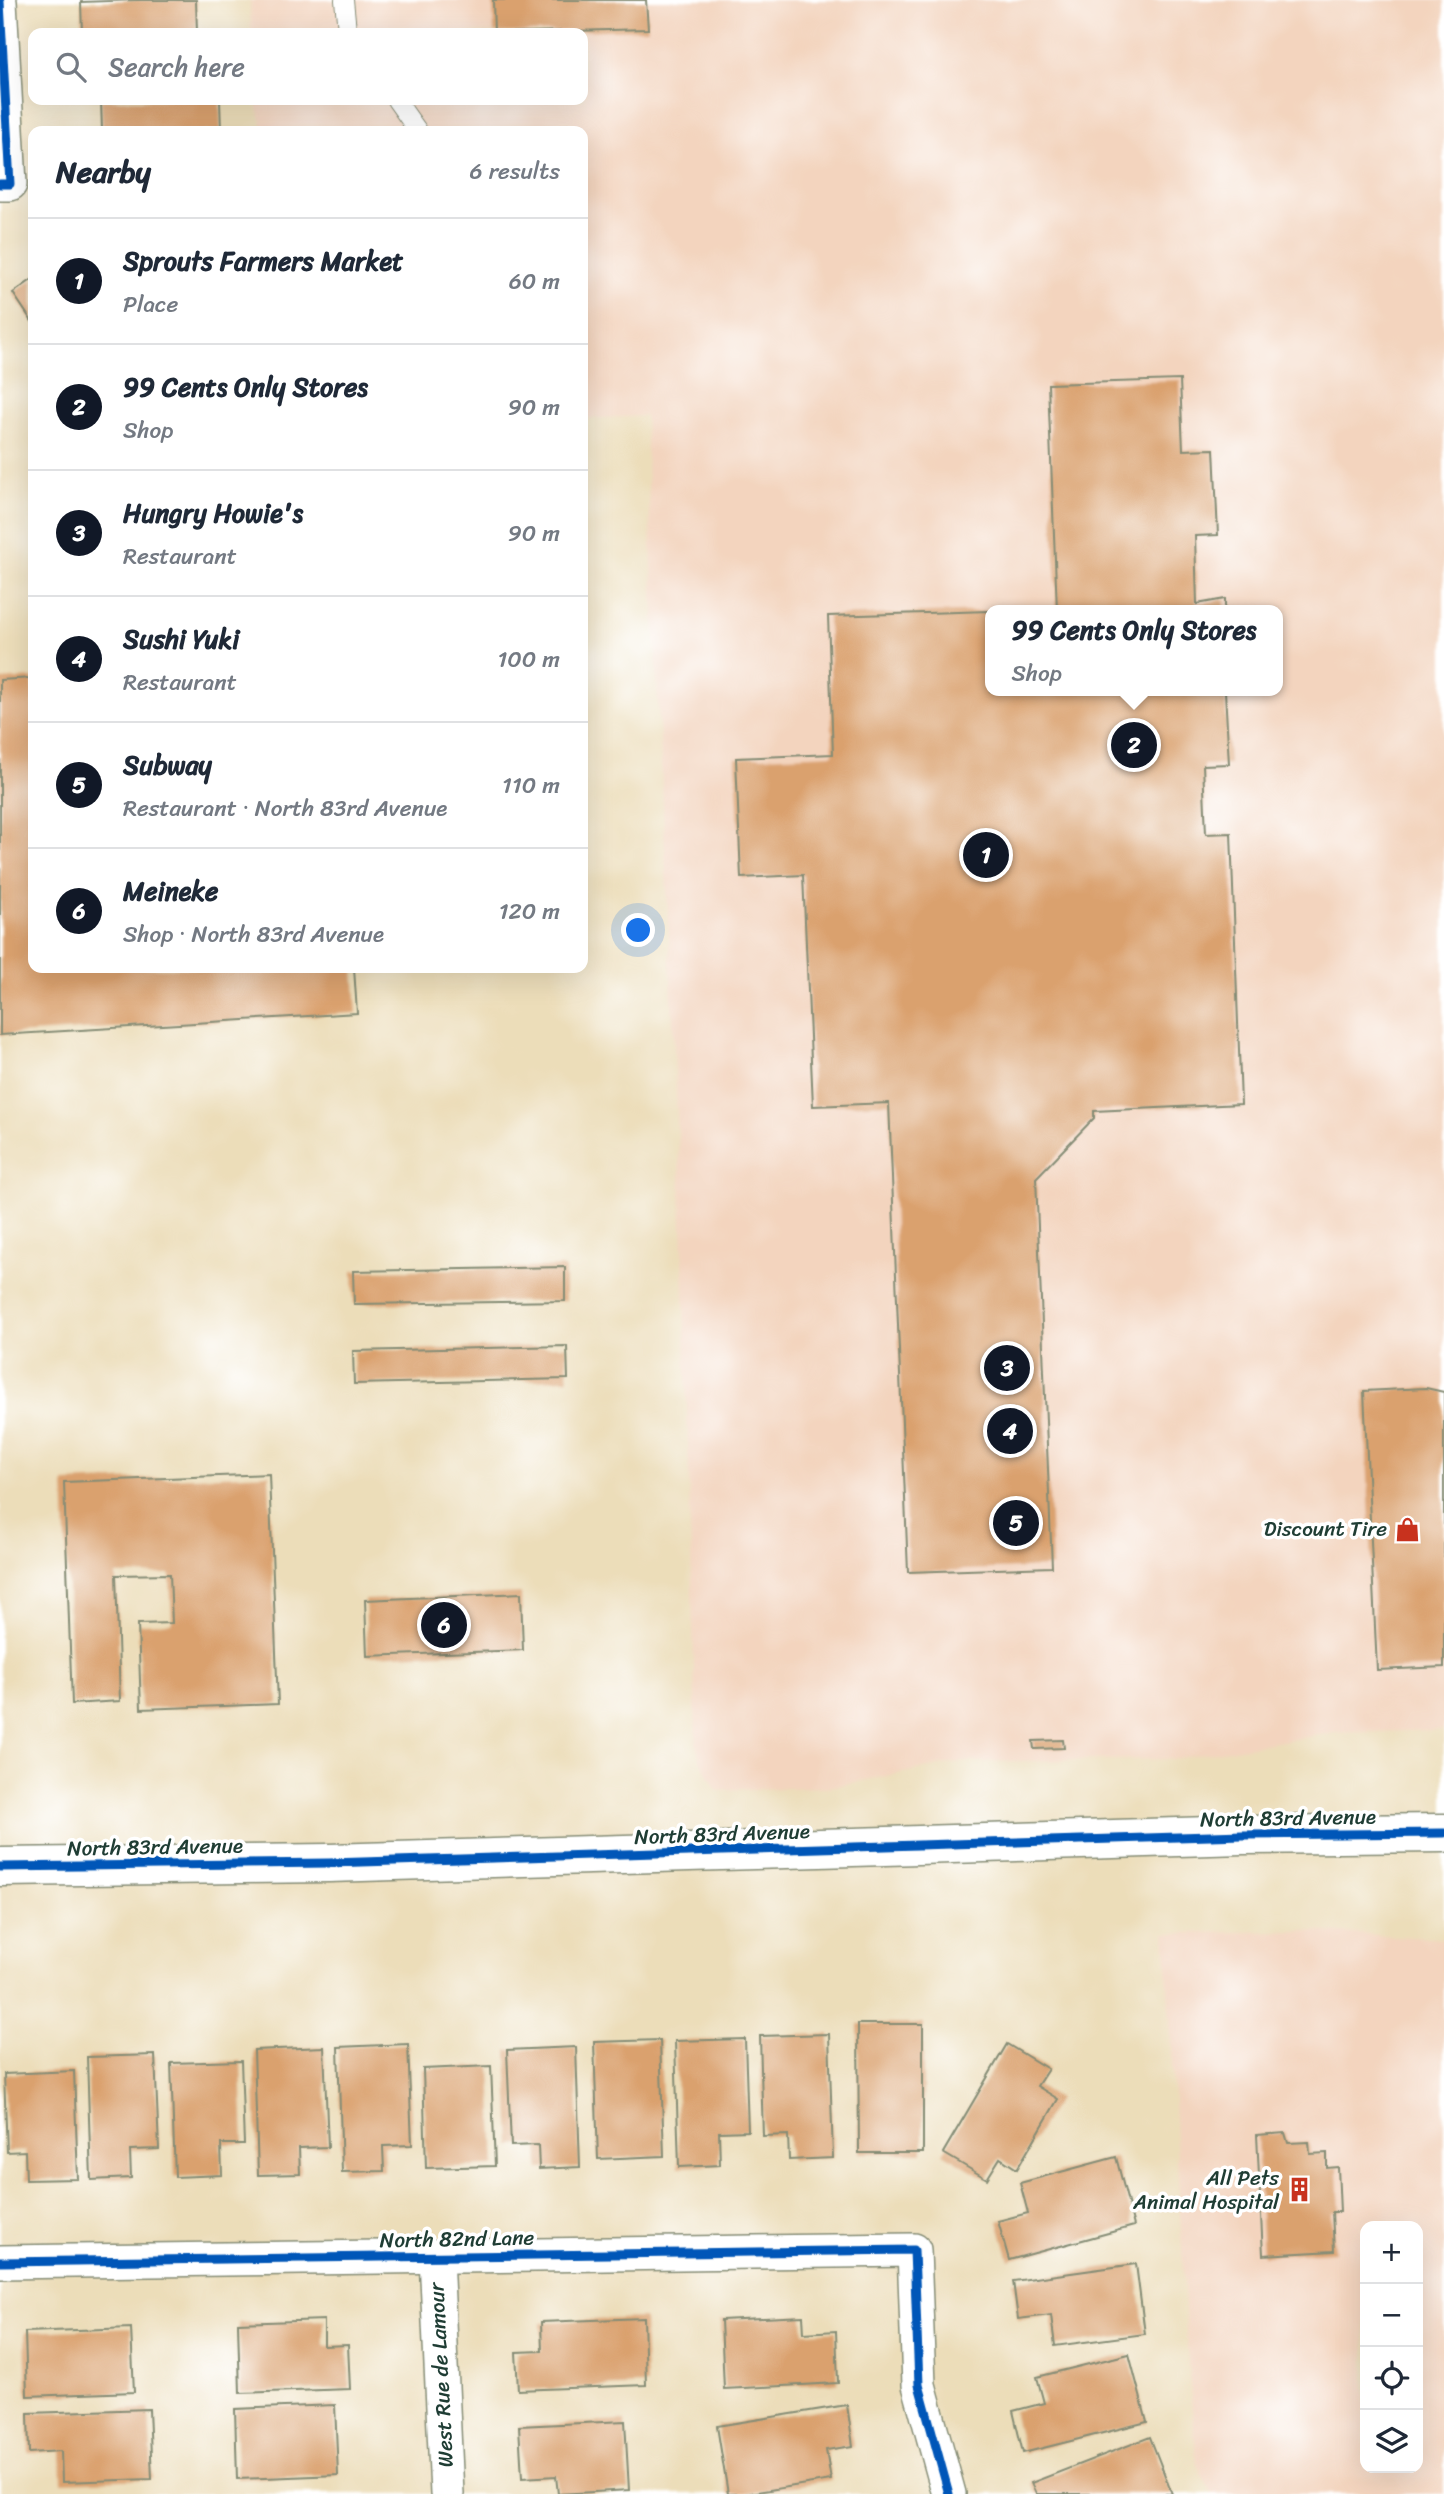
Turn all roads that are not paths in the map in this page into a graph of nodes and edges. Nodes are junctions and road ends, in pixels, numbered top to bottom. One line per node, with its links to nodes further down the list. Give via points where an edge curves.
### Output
1 (344, 0): 3 (lane)
2 (0, 2): 6 (street)
3 (347, 28)
4 (400, 105): 5 (lane)
5 (414, 126)
6 (5, 184)
7 (1444, 1833): 8 (main road, North 83rd Avenue, via 330,1863)
8 (0, 1867)
9 (436, 2257): 10 (street, North 82nd Lane); 11 (street, West Rue de Lamour); 12 (street, North 82nd Lane, via 914,2250 919,2385)
10 (0, 2262)
11 (447, 2494)
12 (949, 2494)

